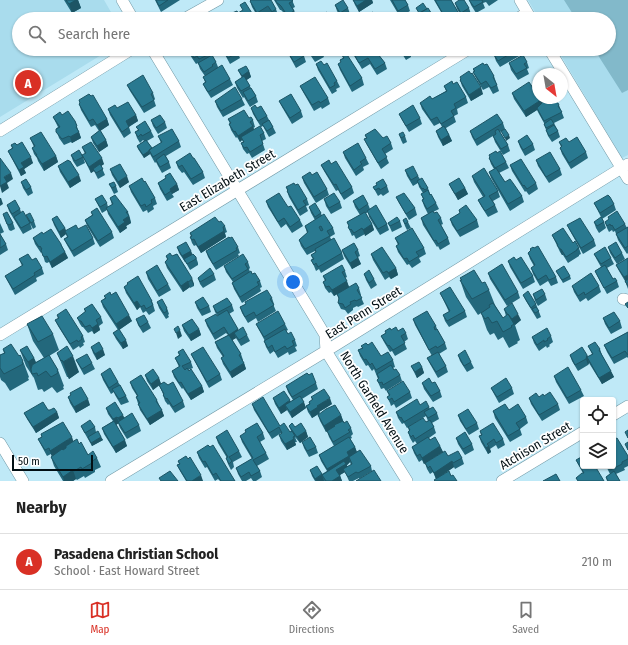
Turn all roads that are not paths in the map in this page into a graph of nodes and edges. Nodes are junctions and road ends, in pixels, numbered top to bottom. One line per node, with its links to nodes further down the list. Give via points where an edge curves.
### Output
1 (122, 0): 4 (street)
2 (218, 0): 5 (street)
3 (520, 0): 6 (street)
4 (129, 12)
5 (197, 12)
6 (527, 12)
7 (121, 56): 11 (street)
8 (156, 56): 14 (street, North Garfield Avenue)
9 (457, 56): 14 (street, East Elizabeth Street)
10 (554, 56): 12 (street)
11 (0, 131)
12 (625, 166): 13 (street); 16 (street, East Penn Street)
13 (628, 179)
14 (237, 190): 15 (street, East Elizabeth Street); 16 (street, North Garfield Avenue, via 325,335)
15 (0, 334)
16 (326, 351): 22 (street, East Penn Street); 23 (street, North Garfield Avenue)
17 (628, 406): 18 (street)
18 (616, 412)
19 (581, 433): 24 (street, Atchison Street)
20 (0, 443): 21 (street)
21 (23, 481)
22 (111, 481)
23 (407, 481)
24 (502, 481)

